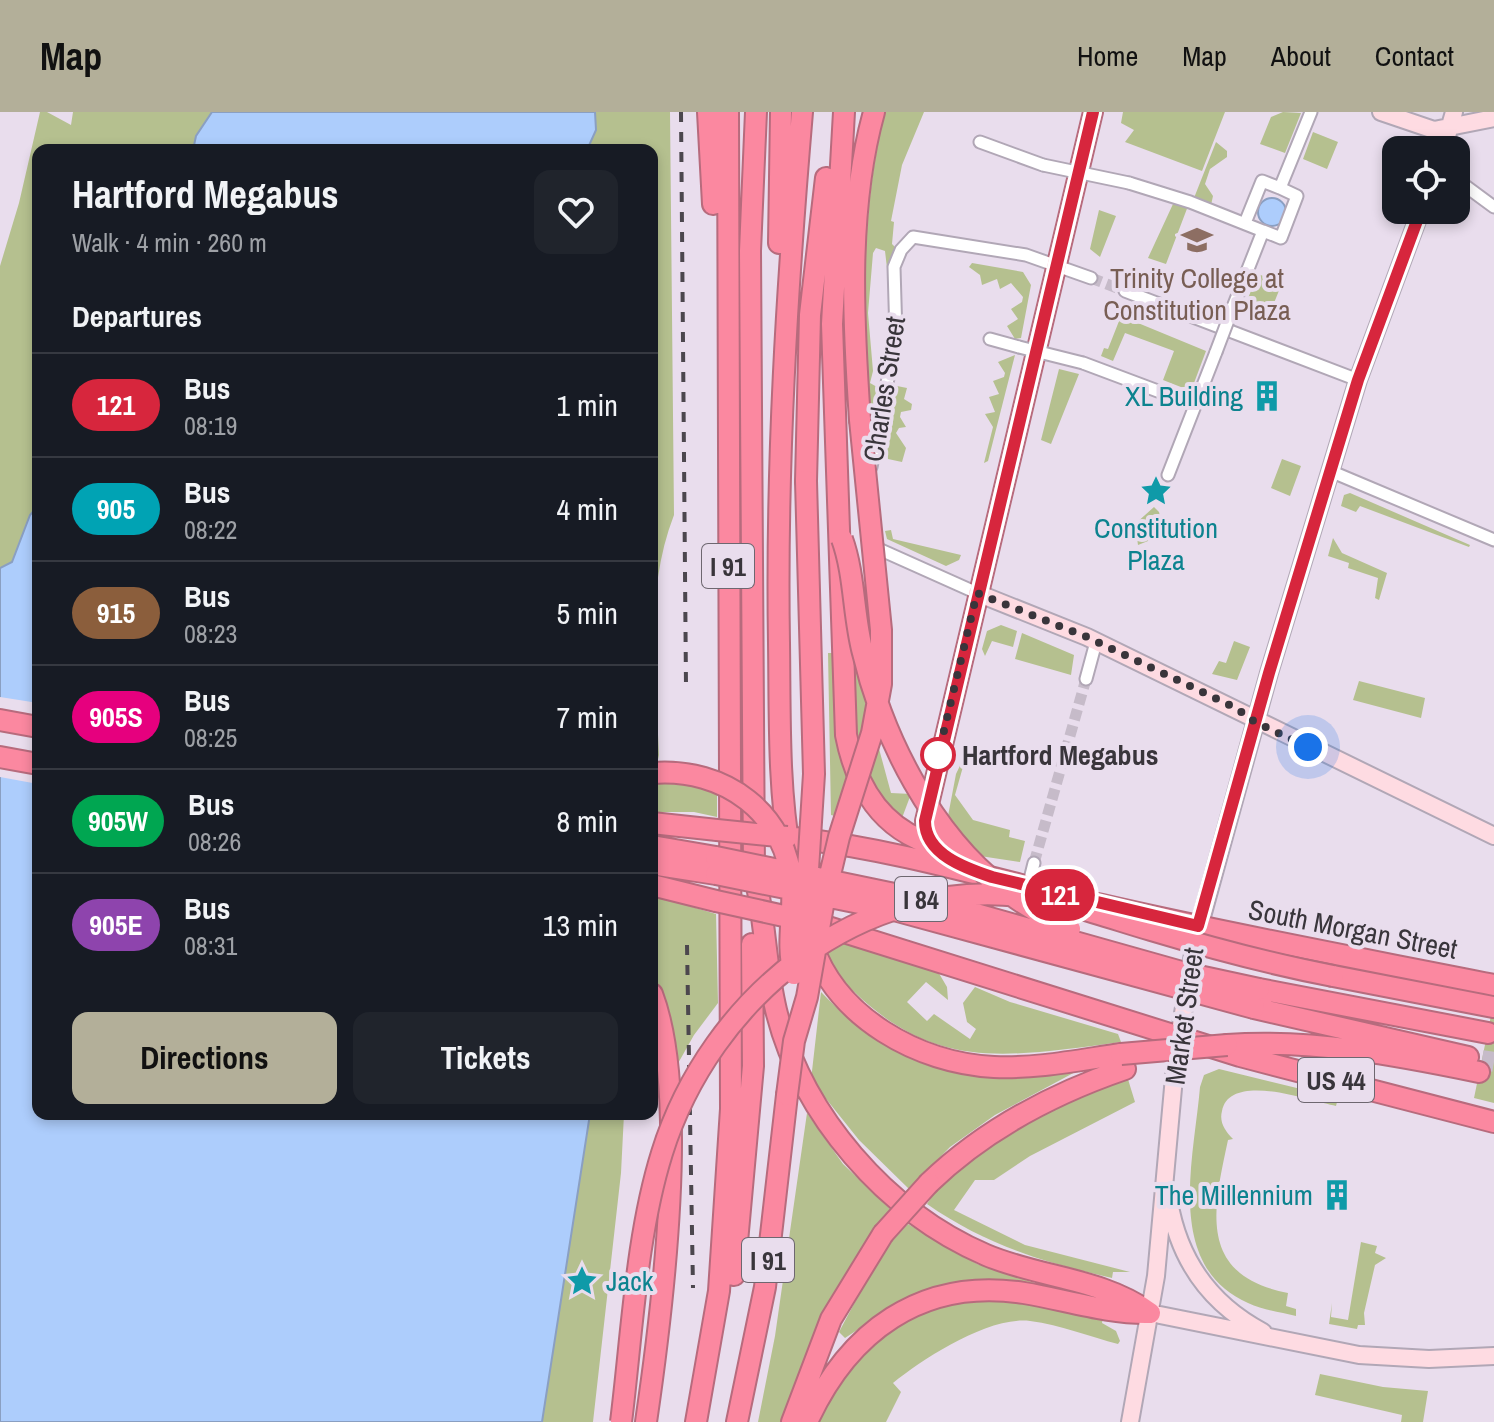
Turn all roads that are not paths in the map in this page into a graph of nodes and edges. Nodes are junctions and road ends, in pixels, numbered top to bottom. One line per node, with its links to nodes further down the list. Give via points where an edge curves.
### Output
1 (708, 112): 23 (highway, via 715,226)
2 (728, 112): 23 (highway, I 91)
3 (756, 112): 52 (highway, via 750,251)
4 (781, 112): 30 (highway)
5 (802, 112): 30 (highway)
6 (835, 112): 58 (highway, I 91, bridge, via 810,315 806,481 814,774)
7 (844, 112): 33 (highway, via 832,297)
8 (874, 112): 64 (highway, bridge, via 856,273 860,420 881,630 881,684 872,733 834,856)
9 (1093, 112): 24 (main road)
10 (1381, 112): 14 (street, via 1423,129)
11 (1454, 112): 14 (street)
12 (1311, 113): 17 (street)
13 (1494, 118): 14 (street)
14 (1450, 129): 15 (street)
15 (1448, 136)
16 (980, 142): 20 (street, bridge, via 1043,165 1129,183)
17 (1280, 188): 20 (street, via 1262,181); 22 (street, via 1297,196 1281,238)
18 (1470, 189): 19 (street)
19 (1494, 207)
20 (1245, 223): 22 (street)
21 (1416, 224): 28 (street, Market Street)
22 (1263, 231): 29 (street, bridge)
23 (726, 265): 71 (highway, I 91, via 732,1082 724,1238)
24 (1056, 265): 25 (street); 35 (main road); 35 (street, Charles Street, via 1026,255 913,237 894,267 896,336 865,505 865,535 872,546)
25 (1091, 278)
26 (1125, 291): 28 (street)
27 (990, 339): 29 (street, bridge, via 1083,363)
28 (1358, 380): 31 (street, Market Street)
29 (1195, 405): 32 (street)
30 (780, 414): 65 (highway, via 778,625 785,819 801,903 822,969 842,997 878,1027 945,1058 1019,1067)
31 (1330, 471): 34 (street); 39 (street, Market Street)
32 (1168, 475)
33 (842, 539): 46 (highway, via 846,735 858,780 895,827); 56 (highway, bridge, via 860,641 877,700 905,763 947,830 1013,896)
34 (1494, 540)
35 (977, 593): 36 (street); 46 (main road, via 925,821)
36 (1096, 642): 37 (street); 39 (street)
37 (1086, 679)
38 (0, 720): 40 (highway)
39 (1255, 722): 45 (street); 55 (street, Market Street)
40 (32, 726)
41 (0, 757): 42 (highway)
42 (32, 763)
43 (658, 773): 58 (highway, bridge, via 717,781 743,796 770,822 782,841 791,876 789,949)
44 (658, 824): 51 (highway, South Morgan Street, bridge, via 848,845)
45 (1494, 836)
46 (935, 845): 51 (main road)
47 (658, 848): 50 (highway, I 84)
48 (1034, 863): 54 (street)
49 (658, 864): 50 (highway, I 84)
50 (716, 866): 56 (highway, I 84, bridge, via 919,899); 59 (highway, I 84, bridge)
51 (969, 869): 54 (highway, South Morgan Street)
52 (754, 872): 68 (highway, via 770,986 790,1059 812,1099 866,1168 917,1216 967,1246 1121,1294); 71 (highway, via 754,1032 744,1182 728,1317)
53 (658, 886): 63 (highway, US 44, bridge, via 815,923)
54 (1028, 887): 55 (highway, South Morgan Street)
55 (1198, 926): 57 (highway, South Morgan Street); 63 (street, Market Street)
56 (1123, 955): 59 (highway, I 84, bridge)
57 (1494, 985)
58 (800, 989): 64 (highway, I 91, bridge)
59 (1256, 998): 62 (highway, I 84); 65 (highway, I 84, bridge, via 1481,1066 1258,1043)
60 (1493, 1007): 72 (highway, bridge, via 1239,956 1056,903 994,894 910,903 867,919 788,966 746,1006 677,1113 649,1210)
61 (658, 1019): 73 (highway, via 666,1052 668,1164)
62 (1488, 1033)
63 (1178, 1037): 66 (highway, US 44); 67 (street, Market Street)
64 (794, 1041): 75 (highway, I 91, bridge, via 765,1287)
65 (1123, 1062): 76 (highway, bridge, via 1013,1119 929,1183 883,1234 839,1304)
66 (1494, 1122)
67 (1165, 1183): 68 (street, Market Street); 69 (street, via 1180,1247 1199,1280 1230,1311)
68 (1150, 1313): 69 (street); 77 (highway, via 1122,1314 999,1291 932,1299 889,1319 856,1346 830,1377); 78 (street, Market Street)
69 (1268, 1335): 70 (street, via 1370,1356)
70 (1494, 1356)
71 (708, 1360): 74 (highway, I 91)
72 (621, 1422)
73 (646, 1422)
74 (696, 1422)
75 (737, 1422)
76 (792, 1422)
77 (807, 1422)
78 (1130, 1422)

